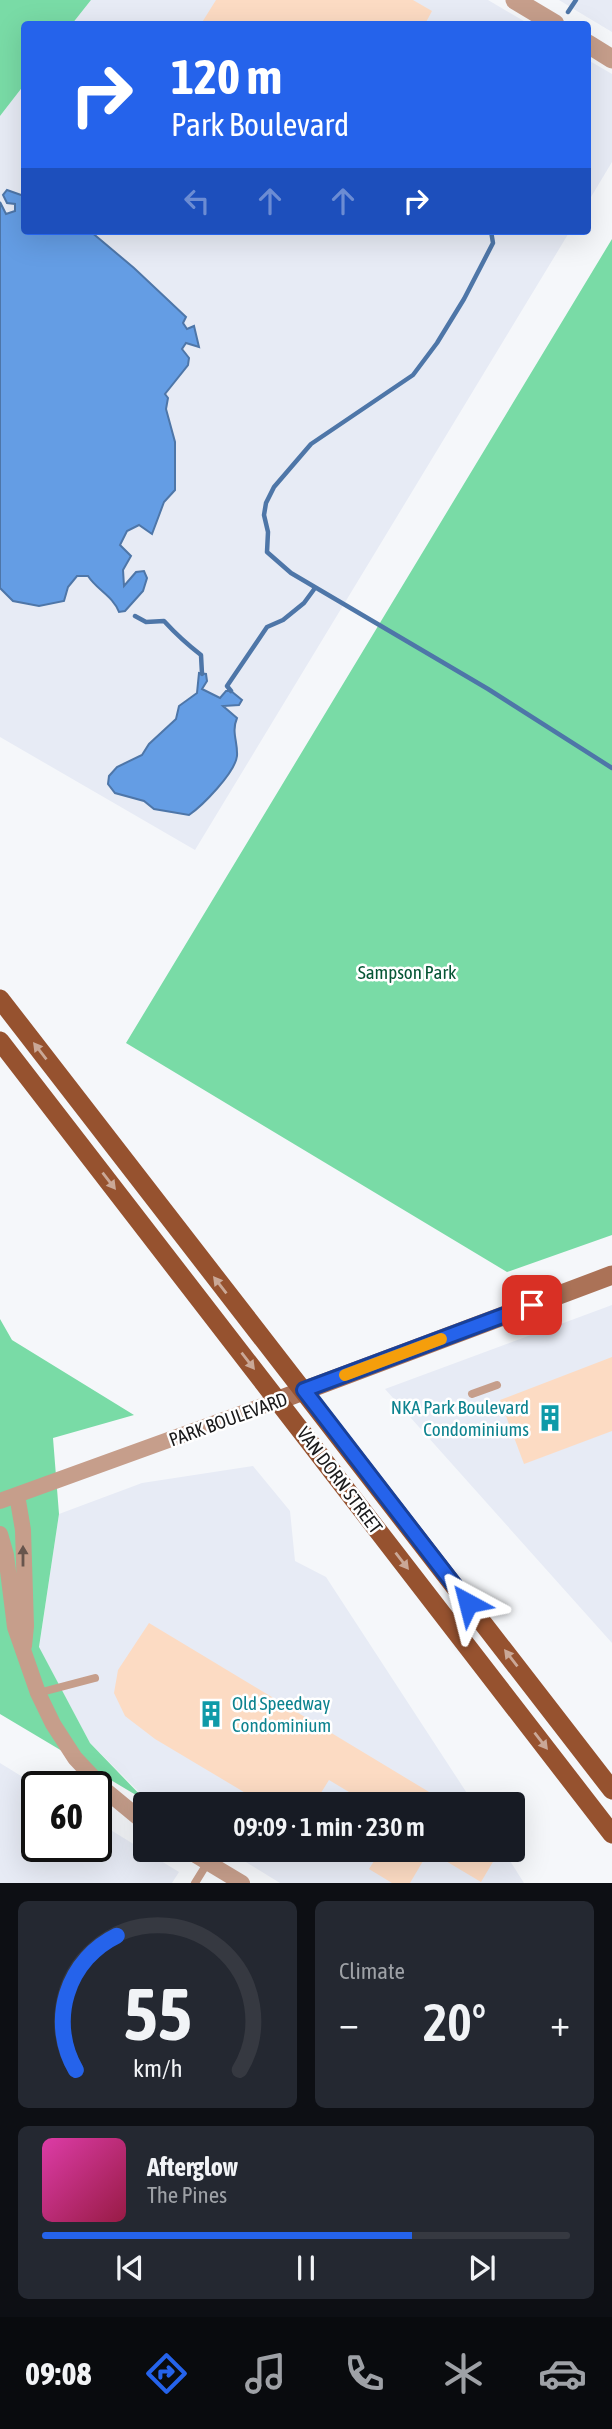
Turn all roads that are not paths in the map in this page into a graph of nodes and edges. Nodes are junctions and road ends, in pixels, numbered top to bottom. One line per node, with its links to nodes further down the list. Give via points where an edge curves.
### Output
1 (514, 0): 2 (street)
2 (550, 21)
3 (591, 46): 4 (street)
4 (612, 59)
5 (0, 999): 9 (main road, VAN DORN STREET, one-way to 5)
6 (0, 1041): 11 (main road, VAN DORN STREET, one-way to 11)
7 (612, 1275): 9 (main road, PARK BOULEVARD)
8 (497, 1385): 10 (lane)
9 (304, 1390): 11 (main road, PARK BOULEVARD); 18 (main road, VAN DORN STREET, one-way to 9)
10 (472, 1394)
11 (279, 1400): 12 (street, PARK BOULEVARD); 20 (main road, VAN DORN STREET, one-way to 20)
12 (17, 1495): 13 (street, PARK BOULEVARD); 15 (street, one-way to 12, via 23,1530)
13 (0, 1501)
14 (0, 1534): 15 (street, via 15,1627)
15 (24, 1648): 17 (street)
16 (95, 1678): 17 (lane)
17 (38, 1693): 19 (street, via 75,1758)
18 (612, 1790)
19 (133, 1813)
20 (612, 1834)
21 (208, 1862): 22 (lane); 23 (street)
22 (195, 1883)
23 (242, 1883)

